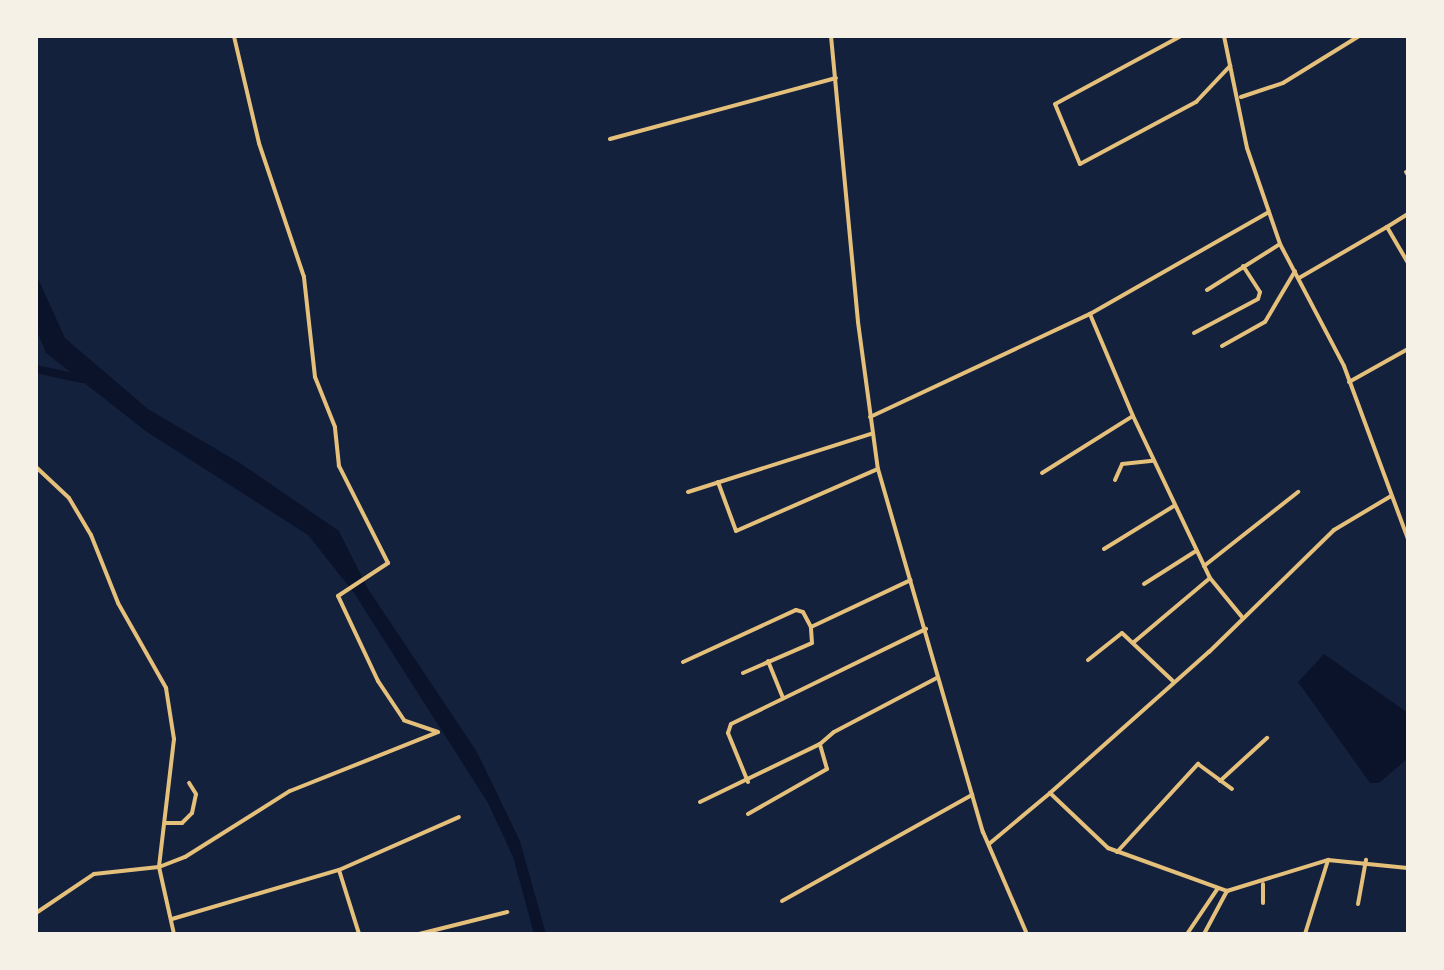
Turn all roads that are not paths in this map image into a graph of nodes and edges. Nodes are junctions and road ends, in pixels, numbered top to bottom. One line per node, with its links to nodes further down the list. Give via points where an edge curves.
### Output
1 (234, 36): 71 (street, via 259,143 304,277 315,377 335,427 339,466 388,563 338,596 378,681 404,720 438,732 290,791 185,857)
2 (831, 36): 7 (street)
3 (1181, 36): 6 (street, via 1055,104 1080,164 1196,102)
4 (1224, 36): 6 (street)
5 (1359, 36): 8 (street, via 1283,83)
6 (1230, 66): 8 (street)
7 (836, 78): 9 (street); 25 (street)
8 (1240, 97): 10 (street, via 1247,148)
9 (610, 139)
10 (1269, 212): 13 (street); 19 (street)
11 (1408, 214): 12 (street)
12 (1387, 227): 14 (street); 17 (street)
13 (1280, 244): 15 (street); 16 (street)
14 (1408, 263)
15 (1243, 266): 18 (street); 20 (street, via 1260,292 1258,299)
16 (1295, 271): 17 (street); 21 (street, via 1265,322)
17 (1299, 278): 23 (street)
18 (1207, 290)
19 (1090, 314): 24 (street); 25 (street)
20 (1194, 333)
21 (1222, 346)
22 (1408, 349): 23 (street)
23 (1349, 382): 35 (street)
24 (1133, 416): 27 (street); 30 (street)
25 (869, 417): 26 (street)
26 (871, 434): 29 (street); 32 (street)
27 (1153, 461): 31 (street, via 1122,464); 36 (street)
28 (36, 467): 66 (street, via 69,498 91,535 118,603 166,688 174,739)
29 (878, 469): 32 (street, via 736,531); 42 (street)
30 (1042, 473)
31 (1115, 480)
32 (718, 482): 33 (street)
33 (688, 492)
34 (1298, 492): 40 (street)
35 (1391, 496): 37 (street); 44 (street, via 1334,530)
36 (1174, 506): 38 (street); 39 (street)
37 (1408, 539)
38 (1104, 549)
39 (1196, 551): 40 (street); 43 (street)
40 (1204, 566): 41 (street)
41 (1210, 578): 44 (street); 47 (street)
42 (911, 580): 45 (street); 46 (street)
43 (1144, 584)
44 (1242, 617): 53 (street)
45 (811, 627): 49 (street, via 812,643); 50 (street, via 796,610)
46 (926, 629): 52 (street); 54 (street)
47 (1134, 642): 48 (street, via 1119,633); 53 (street)
48 (1088, 660)
49 (768, 661): 51 (street); 54 (street)
50 (683, 662)
51 (743, 673)
52 (937, 678): 56 (street); 62 (street)
53 (1174, 682): 61 (street)
54 (783, 698): 58 (street, via 729,727)
55 (1267, 738): 57 (street)
56 (820, 744): 58 (street); 64 (street, via 827,769)
57 (1220, 781): 60 (street); 68 (street, via 1198,764)
58 (748, 782): 63 (street)
59 (189, 783): 66 (street, via 196,794 192,813 182,823)
60 (1232, 789)
61 (1050, 793): 67 (street); 68 (street)
62 (972, 795): 67 (street); 77 (street)
63 (700, 802)
64 (748, 814)
65 (459, 817): 73 (street)
66 (165, 823): 71 (street)
67 (988, 845): 86 (street)
68 (1117, 852): 75 (street)
69 (1328, 860): 70 (street); 74 (street); 89 (street)
70 (1366, 860): 72 (street); 79 (street)
71 (159, 867): 81 (street, via 94,874); 82 (street)
72 (1408, 868)
73 (339, 870): 82 (street); 84 (street)
74 (1263, 884): 76 (street); 78 (street)
75 (1218, 888): 76 (street); 87 (street)
76 (1227, 891): 88 (street)
77 (782, 901)
78 (1263, 903)
79 (1358, 904)
80 (507, 912): 85 (street)
81 (36, 913)
82 (171, 919): 83 (street)
83 (174, 934)
84 (359, 934)
85 (419, 934)
86 (1027, 934)
87 (1187, 934)
88 (1204, 934)
89 (1305, 934)

